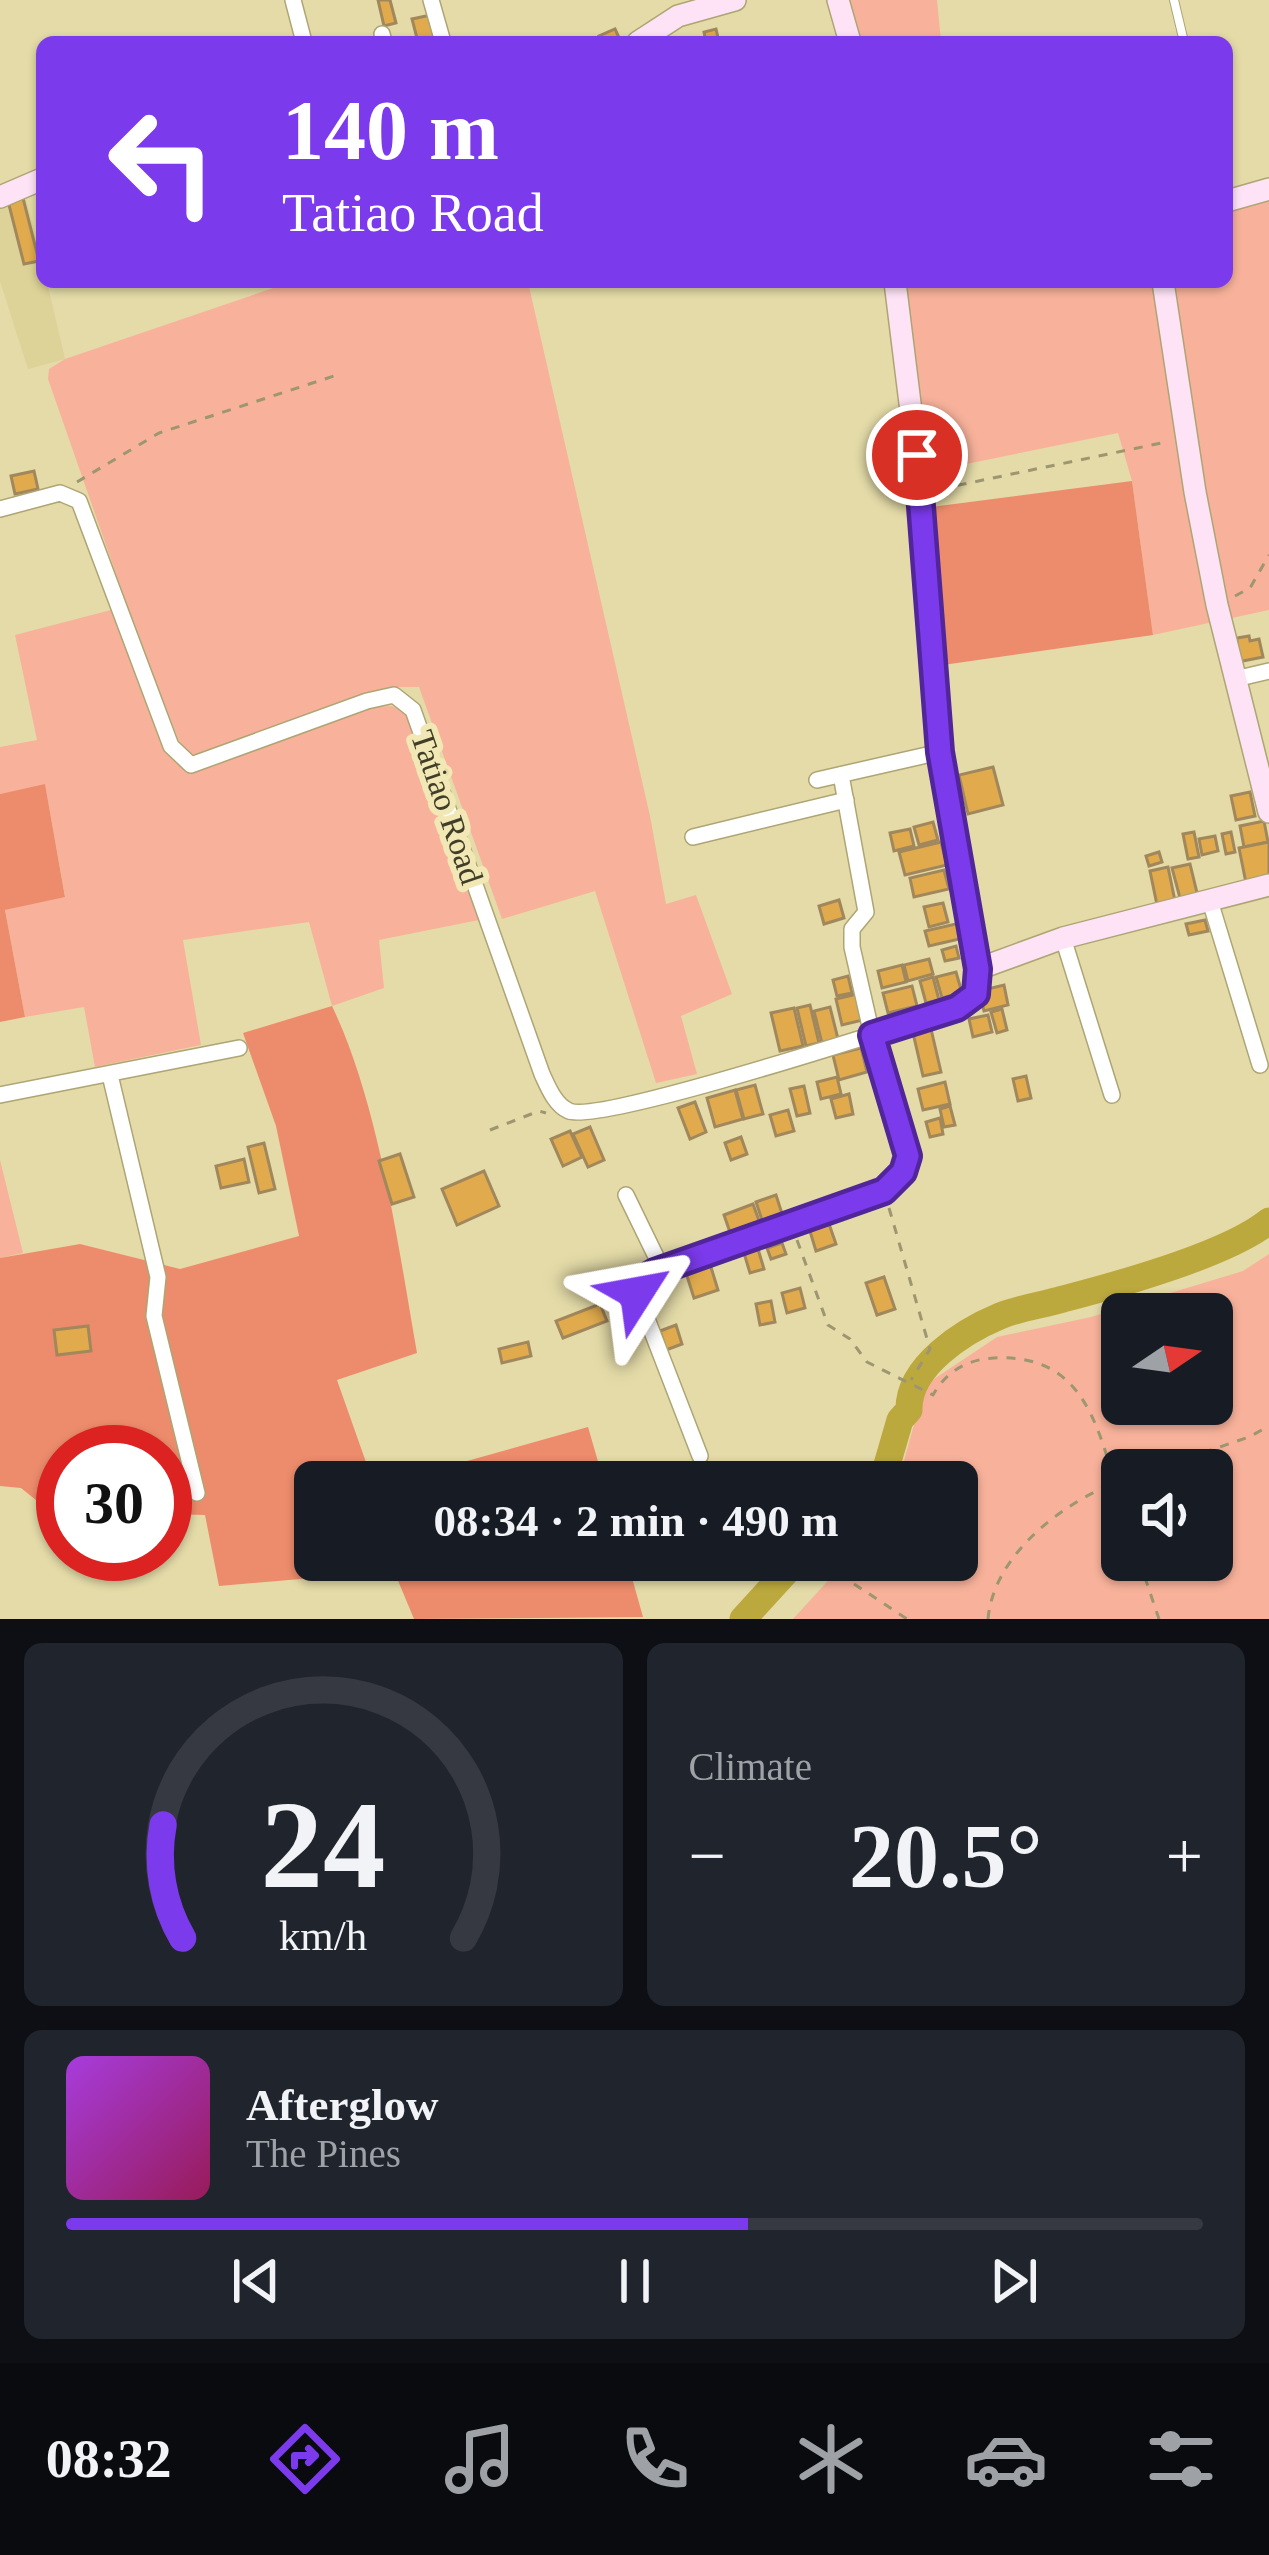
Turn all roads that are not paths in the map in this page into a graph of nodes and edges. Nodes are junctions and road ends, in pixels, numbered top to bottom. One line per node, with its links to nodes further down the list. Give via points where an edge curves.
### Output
1 (293, 0): 6 (street)
2 (430, 0): 7 (street)
3 (838, 0): 9 (street)
4 (1174, 0): 10 (lane)
5 (726, 1): 8 (street)
6 (302, 36)
7 (440, 36)
8 (647, 36)
9 (848, 36)
10 (1183, 36)
11 (36, 182): 13 (street)
12 (1269, 189): 14 (street)
13 (0, 197)
14 (1233, 199)
15 (896, 288): 20 (street)
16 (1164, 288): 19 (street)
17 (0, 508): 31 (street, Tatiao Road, via 61,493 79,501 171,746 191,765 367,701 394,695 413,710 542,1074 569,1111 596,1112)
18 (1269, 671): 19 (street)
19 (1235, 679): 22 (street)
20 (940, 752): 21 (street); 30 (street)
21 (841, 775): 23 (street); 24 (street)
22 (1265, 778): 25 (street)
23 (817, 780)
24 (846, 800): 26 (street); 31 (street, via 866,912 852,929 852,947)
25 (1269, 812)
26 (693, 837)
27 (1269, 885): 28 (street)
28 (1210, 901): 29 (street); 33 (street)
29 (1063, 938): 30 (street); 36 (street)
30 (978, 969): 31 (street, via 976,994 957,1008)
31 (872, 1035): 38 (street, via 908,1156 903,1172 884,1191)
32 (239, 1048): 34 (street)
33 (1260, 1065)
34 (110, 1075): 35 (street); 40 (street, via 158,1277 154,1316)
35 (0, 1095)
36 (1112, 1095)
37 (626, 1195): 38 (street)
38 (662, 1269): 39 (street, via 638,1282 637,1293)
39 (700, 1456)
40 (197, 1492)

